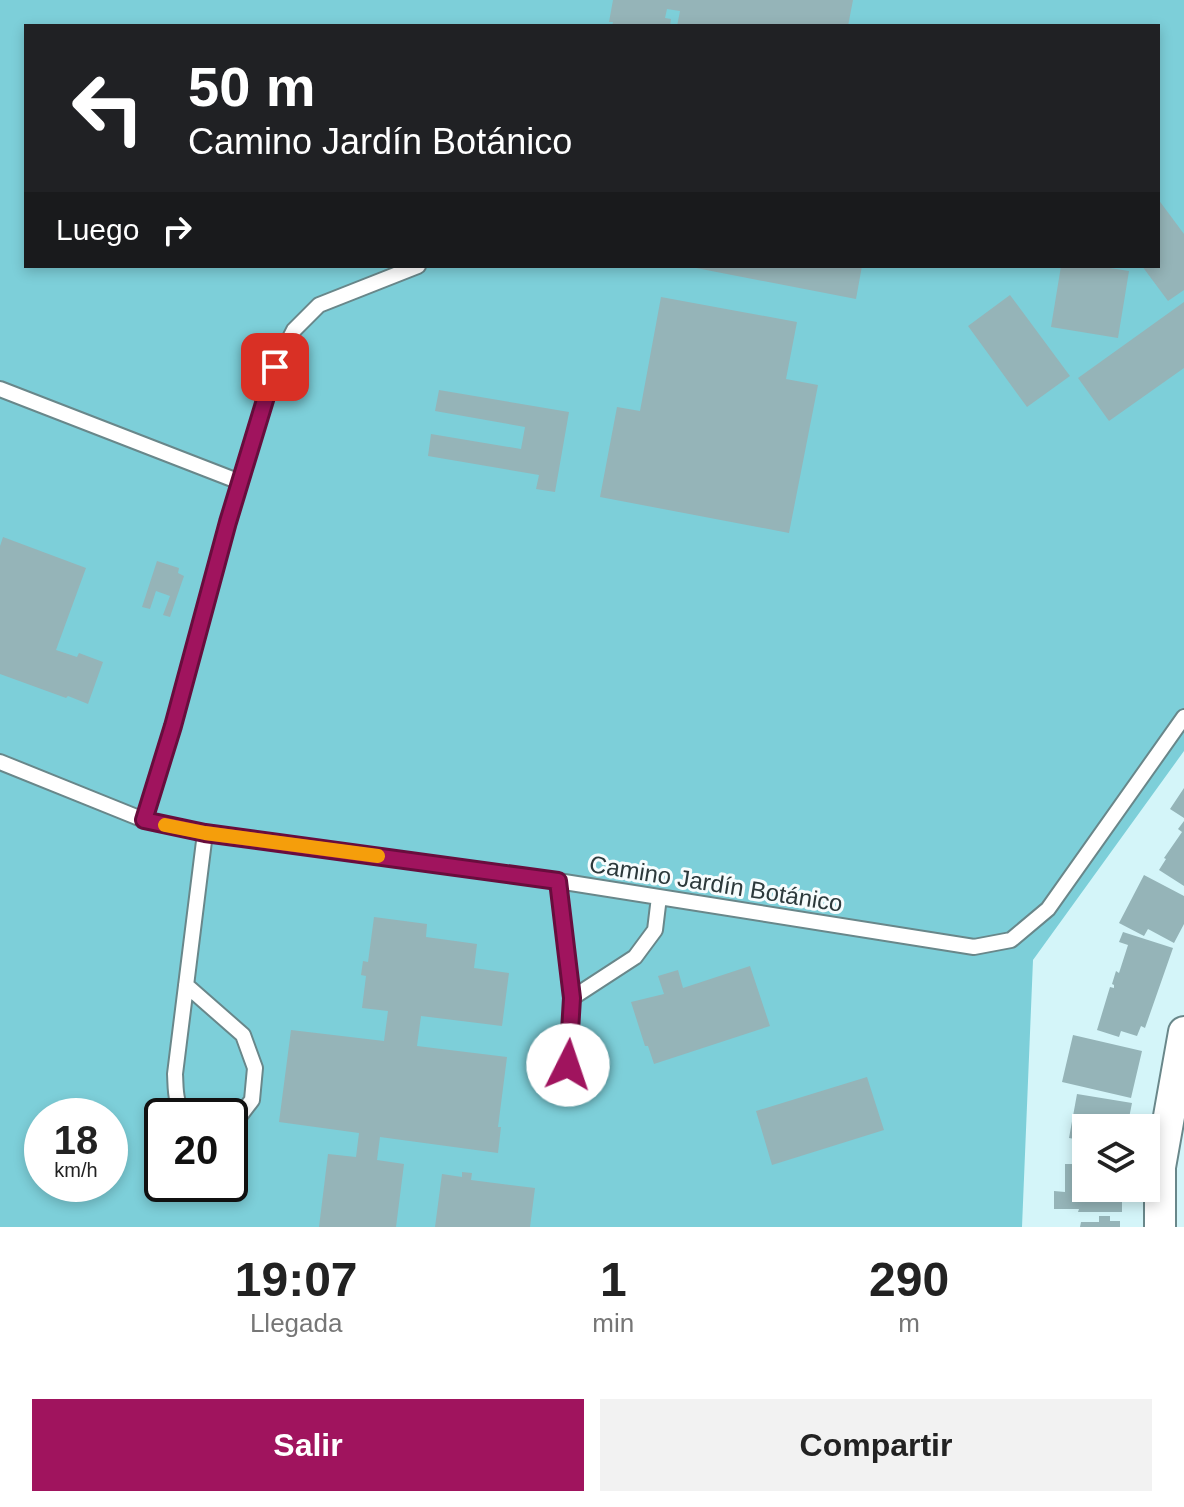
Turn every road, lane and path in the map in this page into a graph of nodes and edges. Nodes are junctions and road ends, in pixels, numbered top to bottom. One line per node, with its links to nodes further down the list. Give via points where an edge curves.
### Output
1 (413, 268): 3 (lane, via 319,305 294,330 275,367)
2 (0, 389): 3 (lane)
3 (240, 482): 6 (lane)
4 (1184, 717): 9 (lane, Camino Jardín Botánico, via 1048,909 1011,940 974,947)
5 (0, 762): 6 (lane, Camino Jardín Botánico)
6 (144, 820): 7 (lane, Camino Jardín Botánico)
7 (205, 833): 8 (lane, Camino Jardín Botánico); 10 (lane)
8 (558, 881): 9 (lane, Camino Jardín Botánico); 11 (lane)
9 (659, 897): 11 (lane, via 655,930 635,957)
10 (186, 985): 14 (lane); 15 (lane, via 243,1035 255,1068)
11 (572, 998): 13 (lane)
12 (1184, 1032): 16 (street, via 1160,1167)
13 (568, 1065)
14 (176, 1098)
15 (248, 1105)
16 (1160, 1227)

